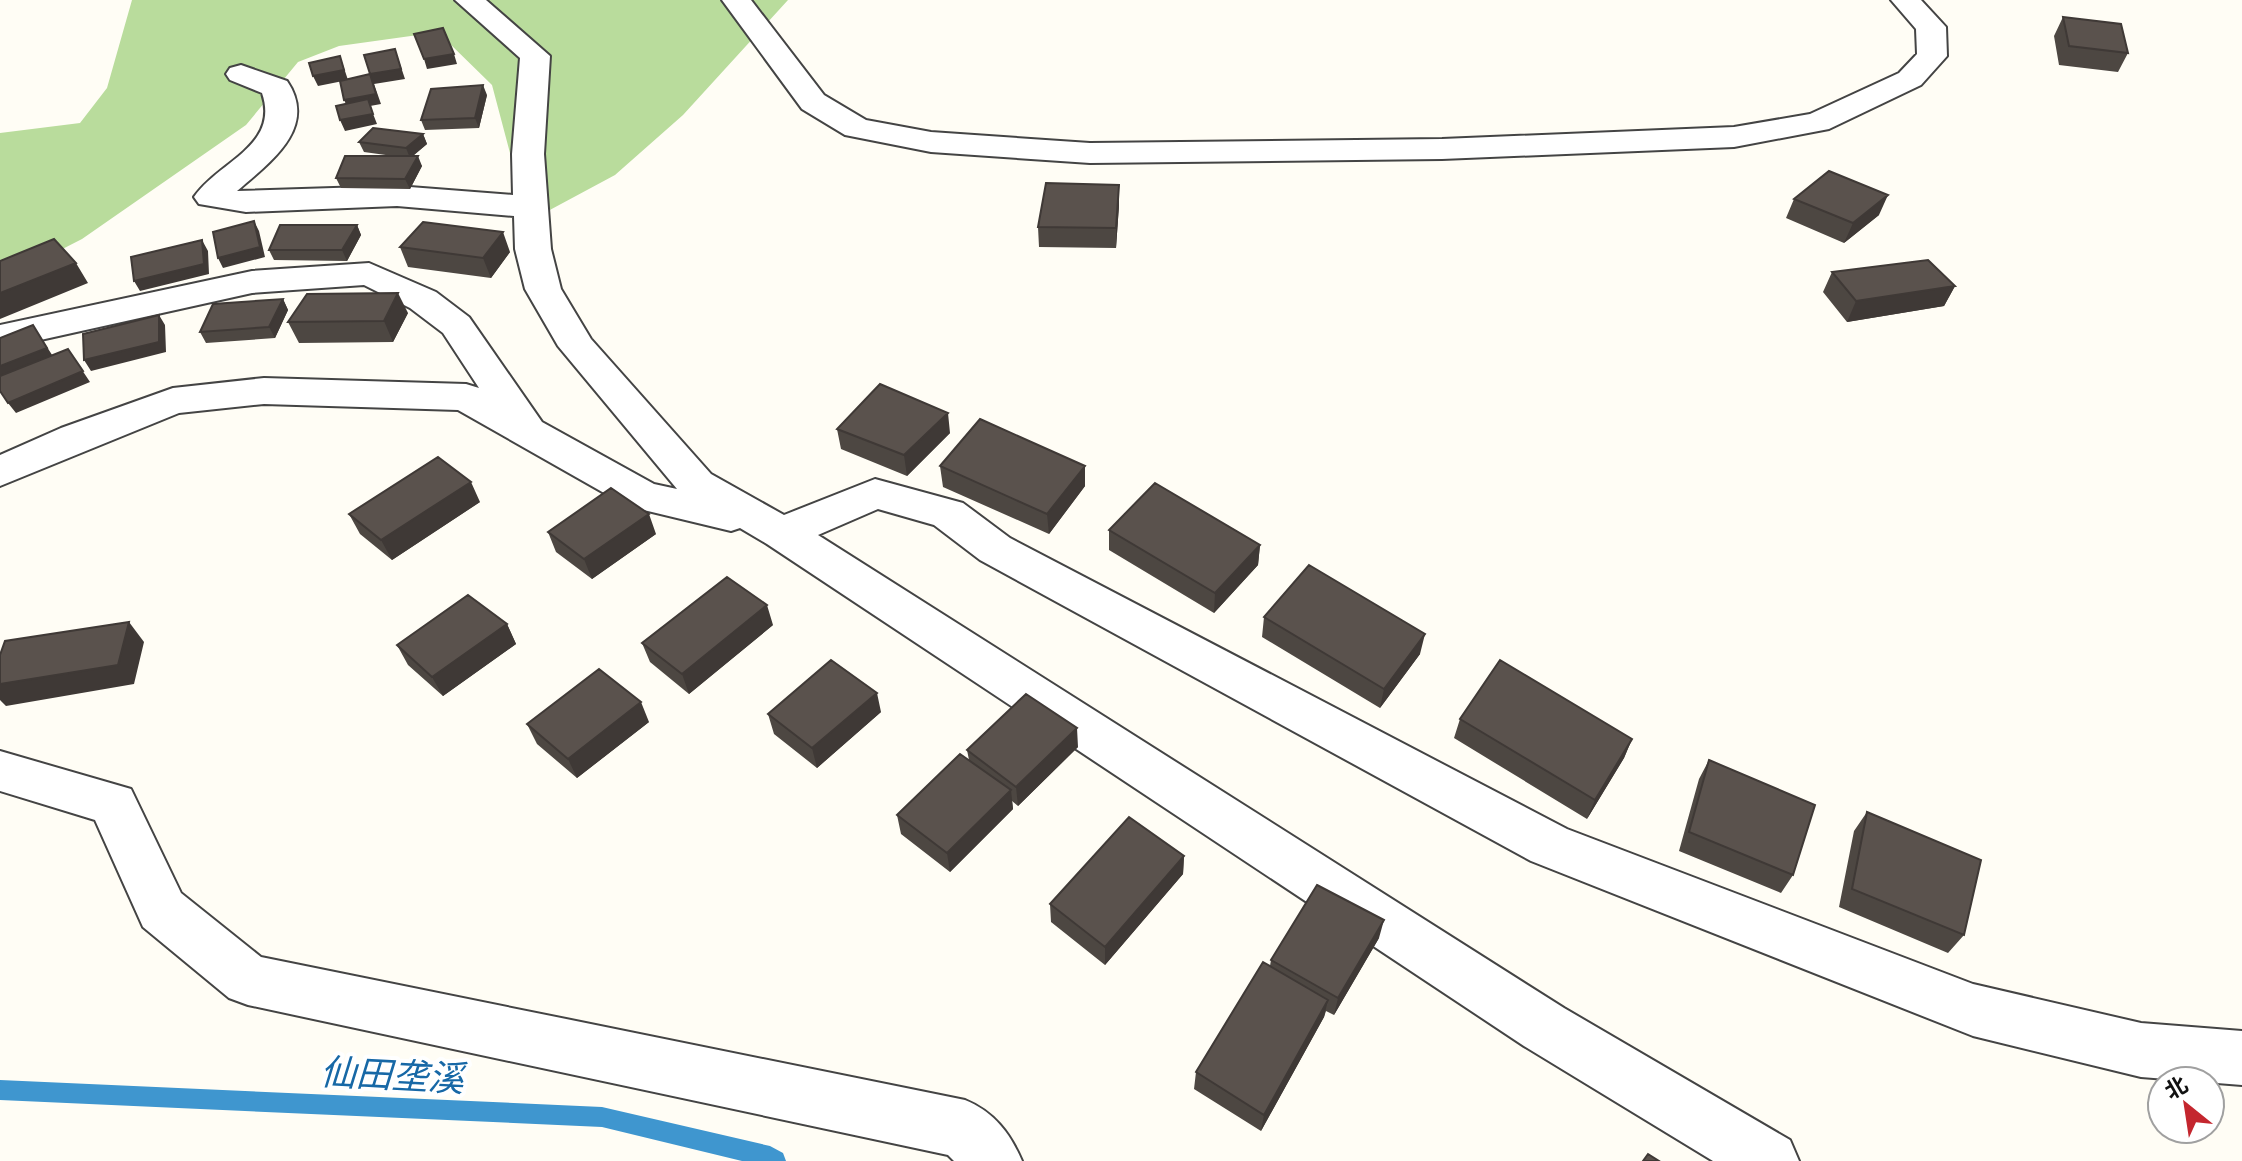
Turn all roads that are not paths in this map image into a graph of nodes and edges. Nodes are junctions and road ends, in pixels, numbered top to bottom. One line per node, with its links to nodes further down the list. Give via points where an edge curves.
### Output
1 (469, 0): 5 (street, via 535,56 528,154)
2 (736, 0): 3 (street, via 813,102 856,128 931,142 1090,153 1442,149 1734,137 1818,122 1910,79 1932,56 1931,27)
3 (1905, 0)
4 (241, 74): 5 (street, via 276,88 283,113 272,144 211,197 239,204 350,196 463,197)
5 (531, 208): 9 (street, via 533,249 543,289 577,346 696,484)
6 (0, 337): 7 (street, via 252,282 369,274 423,300 456,325)
7 (530, 434): 8 (street, via 466,397 264,391 173,401); 9 (street, via 642,496)
8 (0, 472)
9 (773, 528): 11 (street, via 875,494 948,514 995,549 1549,845 1973,1010 2141,1050); 13 (street, via 1544,1027)
10 (0, 771): 12 (street, via 113,804 162,910 248,980 965,1129)
11 (2242, 1058)
12 (992, 1161)
13 (1769, 1161)

